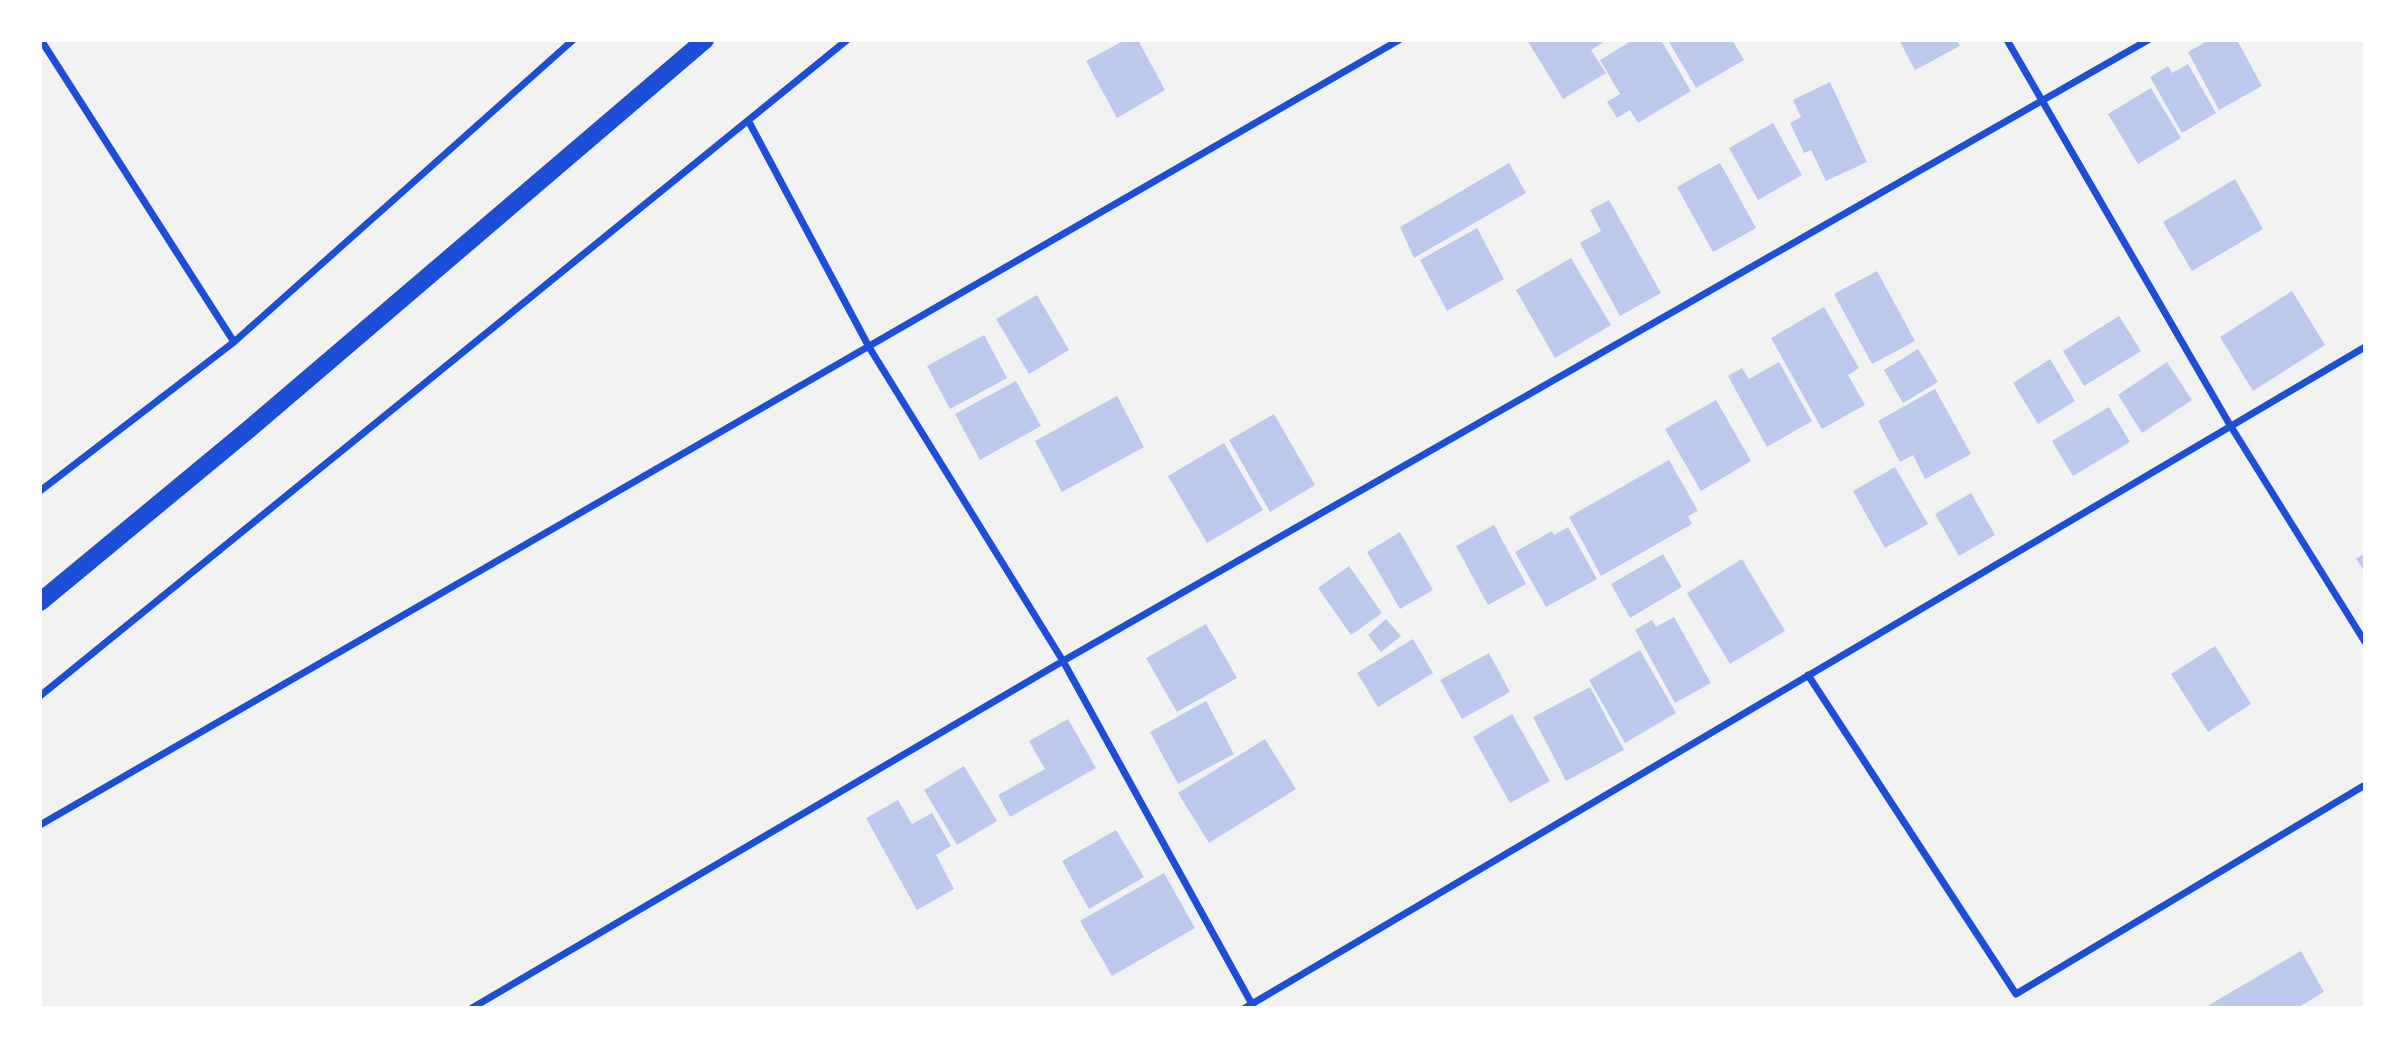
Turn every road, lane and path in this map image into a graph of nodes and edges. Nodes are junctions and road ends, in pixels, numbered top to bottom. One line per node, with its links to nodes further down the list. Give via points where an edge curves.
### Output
1 (41, 40): 10 (street)
2 (573, 40): 10 (street)
3 (705, 40): 15 (main road)
4 (847, 40): 9 (street)
5 (1399, 40): 11 (street)
6 (2007, 40): 8 (street)
7 (2148, 40): 8 (street)
8 (2042, 102): 13 (street); 17 (street)
9 (749, 122): 11 (street); 19 (street)
10 (234, 342): 14 (street)
11 (869, 347): 17 (street); 21 (street)
12 (2365, 347): 13 (street)
13 (2230, 425): 16 (street); 18 (street)
14 (40, 491)
15 (40, 602)
16 (2365, 642)
17 (1063, 661): 22 (street); 23 (street)
18 (1808, 676): 20 (street, via 2016,994); 22 (street)
19 (40, 696)
20 (2365, 785)
21 (40, 825)
22 (1250, 1006)
23 (472, 1008)

